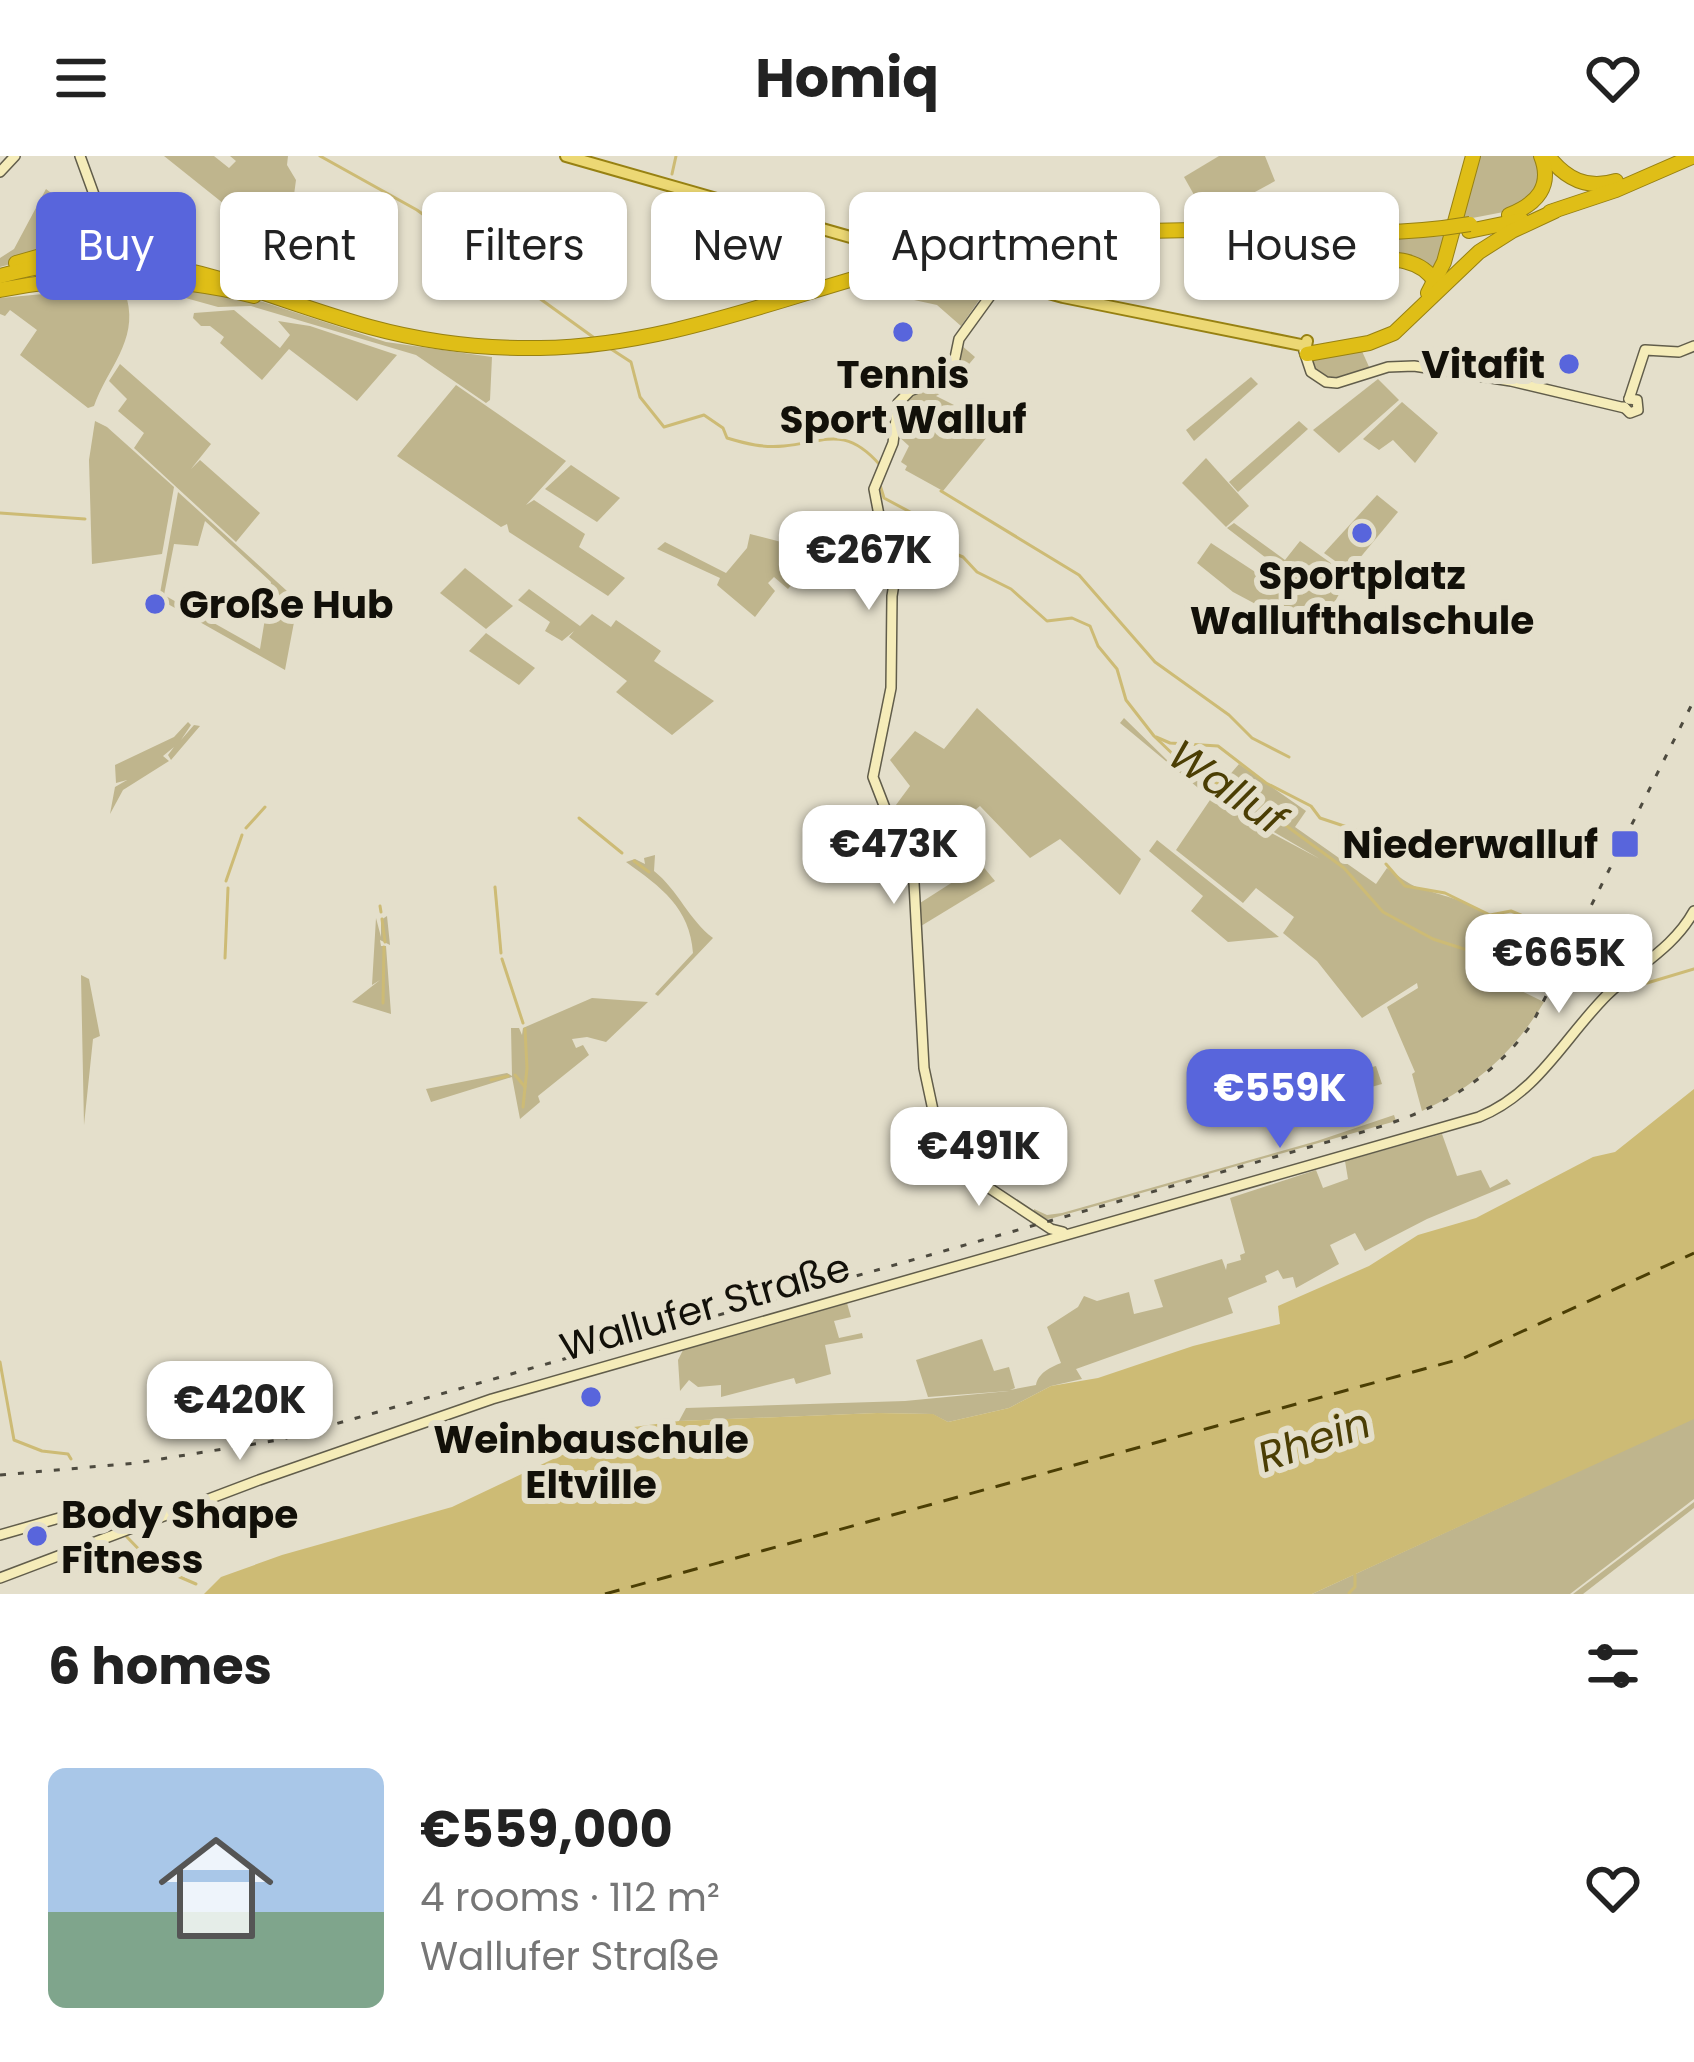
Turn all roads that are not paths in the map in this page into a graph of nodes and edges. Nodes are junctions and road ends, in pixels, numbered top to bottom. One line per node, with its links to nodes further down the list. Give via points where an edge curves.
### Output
1 (15, 156): 8 (street)
2 (80, 156): 10 (street)
3 (566, 156): 16 (main road, bridge)
4 (1476, 156): 23 (highway); 29 (highway, via 1448,263)
5 (1545, 156): 9 (highway, via 1582,183); 12 (highway, via 1539,197)
6 (1680, 156): 9 (highway)
7 (1694, 156): 9 (highway)
8 (0, 172)
9 (1641, 176): 11 (highway); 12 (highway)
10 (93, 192)
11 (1555, 211): 13 (highway); 29 (highway, via 1487,246)
12 (1499, 219): 13 (highway)
13 (1469, 228): 14 (highway, bridge)
14 (1442, 231): 15 (highway); 30 (highway, via 1161,230 1052,238 916,261)
15 (1399, 235)
16 (849, 237)
17 (1184, 237): 30 (highway, via 1007,249)
18 (1399, 261): 23 (highway)
19 (36, 265): 21 (highway)
20 (220, 277): 21 (highway, via 130,260 65,262)
21 (0, 279): 22 (highway); 28 (highway, via 132,266 195,275)
22 (36, 279)
23 (1435, 282): 34 (highway, via 1412,312 1378,335)
24 (196, 284): 28 (highway)
25 (291, 300): 33 (highway, via 375,328)
26 (986, 300): 36 (street, via 958,339 946,376 898,403 893,443 874,488 898,559 891,688 872,777 916,892 924,1068 941,1141 965,1172)
27 (1064, 300): 31 (main road)
28 (276, 301): 33 (highway, via 383,336)
29 (1428, 302): 34 (highway, via 1386,337)
30 (730, 318): 33 (highway, via 612,349)
31 (1256, 335): 34 (main road); 34 (main road)
32 (1694, 346): 34 (street, via 1645,350 1629,402 1613,404 1414,366 1331,383 1315,377)
33 (485, 350)
34 (1306, 351)
35 (1694, 911): 36 (street, Wallufer Straße, via 1672,942 1608,994 1535,1081 1487,1114 1070,1233)
36 (1049, 1231): 38 (street, Wallufer Straße, via 1040,1241 510,1394)
37 (116, 1513): 38 (street); 39 (street, via 109,1517); 40 (street, via 91,1508)
38 (135, 1522): 39 (street)
39 (122, 1530): 41 (street)
40 (0, 1535)
41 (0, 1578)

